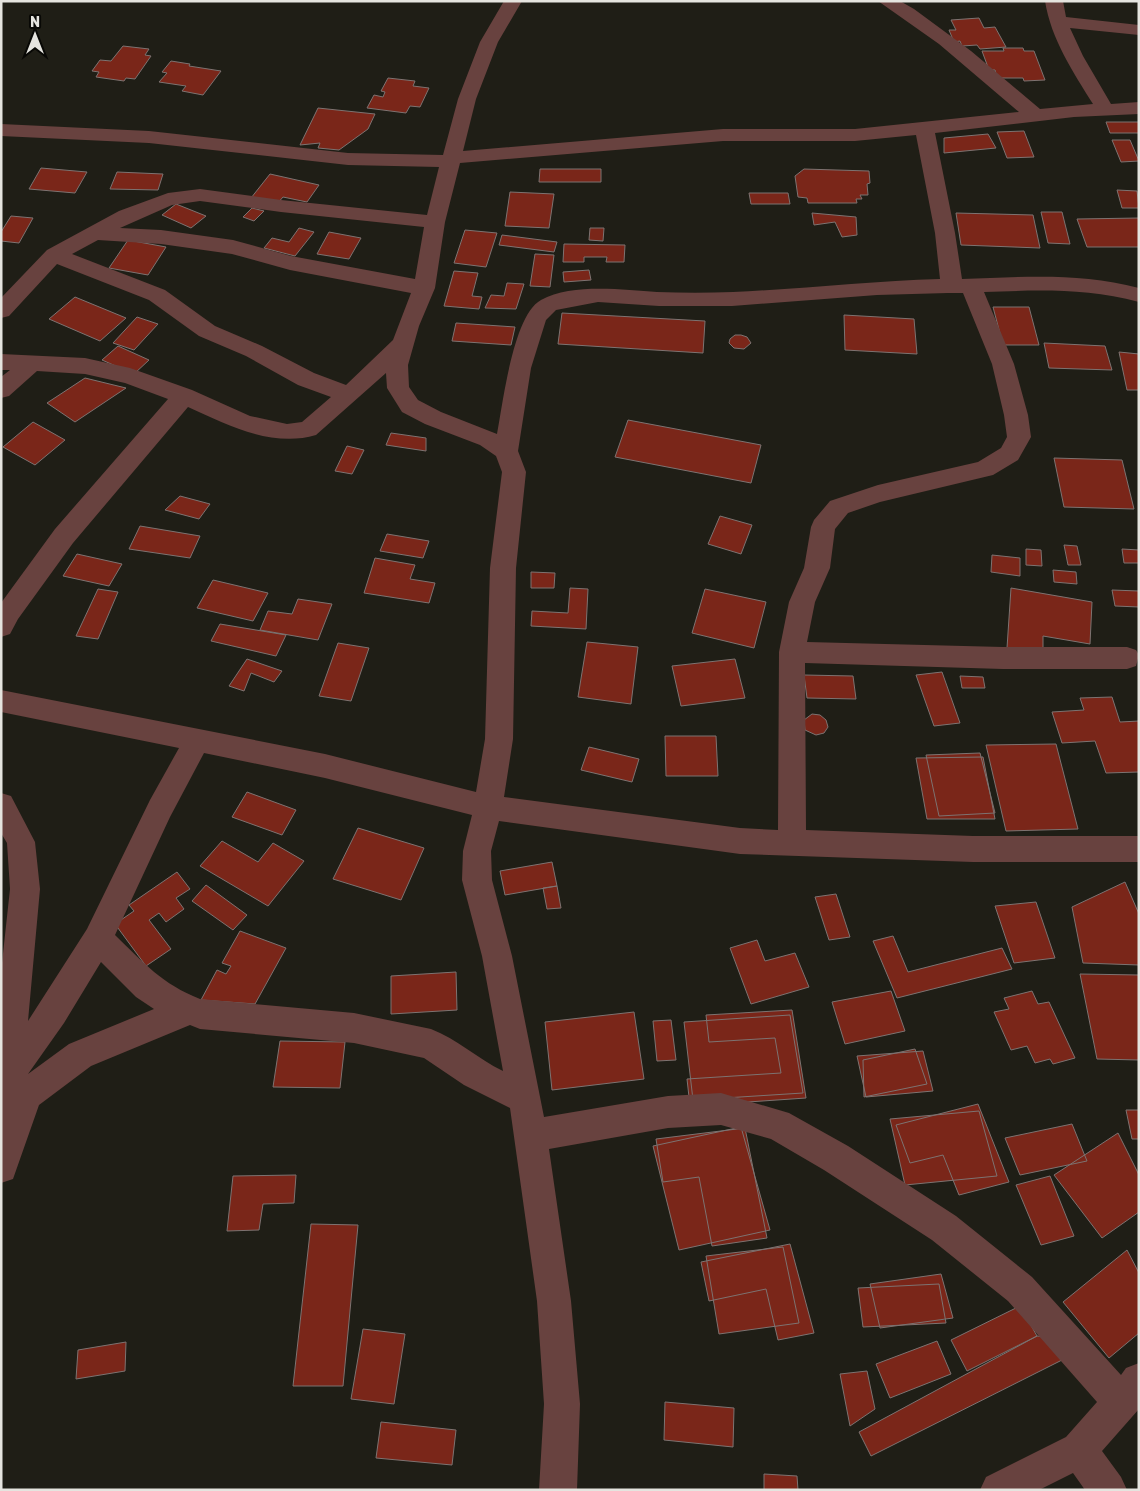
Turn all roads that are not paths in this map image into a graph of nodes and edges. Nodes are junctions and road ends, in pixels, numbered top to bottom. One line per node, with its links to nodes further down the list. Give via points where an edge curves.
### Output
1 (513, 1): 11 (street, via 478,68)
2 (887, 1): 8 (street, via 952,45)
3 (1054, 1): 4 (street)
4 (1059, 22): 5 (street); 7 (street, via 1076,60)
5 (1139, 30)
6 (1139, 108): 7 (street)
7 (1105, 109): 8 (street)
8 (1036, 116): 9 (street)
9 (925, 129): 11 (street, via 855,135 724,135); 15 (street, via 945,233)
10 (1, 130): 11 (street, via 149,137 348,159)
11 (452, 160): 12 (street)
12 (435, 222): 13 (street, via 200,195 168,199); 16 (street)
13 (93, 233): 14 (street); 16 (street, via 162,237 233,247 290,263)
14 (54, 255): 18 (street); 23 (street, via 157,296 207,331 254,351 306,379)
15 (962, 287): 17 (street, via 1054,283 1108,287); 25 (street, via 877,288 732,299 598,296 548,305 536,317 520,368); 27 (street, via 1003,364 1019,437 1010,454 985,469 878,494 839,507 823,527 818,568 802,602)
16 (424, 288): 19 (street)
17 (1139, 295)
18 (1, 311)
19 (403, 343): 23 (street); 25 (street, via 397,364 398,388 410,406 488,438)
20 (1, 362): 21 (street)
21 (34, 364): 22 (street); 24 (street, via 85,366 130,376)
22 (1, 390)
23 (348, 394): 24 (street, via 308,429 287,432 245,423)
24 (184, 396): 26 (street, via 64,536 8,612)
25 (506, 451): 32 (street, via 514,472 503,568 499,739)
26 (1, 627)
27 (792, 652): 28 (street); 33 (street)
28 (1127, 658)
29 (1, 701): 30 (street)
30 (197, 742): 32 (street, via 325,766); 36 (street, via 160,809)
31 (1, 805): 35 (street, via 20,842 25,889)
32 (488, 807): 33 (street, via 740,841); 39 (street, via 477,851 477,880 497,956)
33 (792, 843): 34 (street, via 973,849)
34 (1139, 849)
35 (10, 925): 38 (street)
36 (98, 938): 37 (street, via 147,987); 38 (street, via 53,1012)
37 (189, 1010): 39 (street, via 233,1018 354,1028 431,1044 475,1074); 40 (street, via 80,1055 28,1094)
38 (8, 1076): 40 (street)
39 (523, 1098): 41 (street)
40 (9, 1124): 42 (street)
41 (531, 1136): 43 (street, via 668,1112 722,1109 777,1125 836,1158 944,1228 1020,1289); 45 (street, via 555,1310 562,1404)
42 (1, 1168)
43 (1130, 1392): 44 (street)
44 (1079, 1450): 46 (street); 47 (street)
45 (558, 1490)
46 (998, 1490)
47 (1108, 1490)

